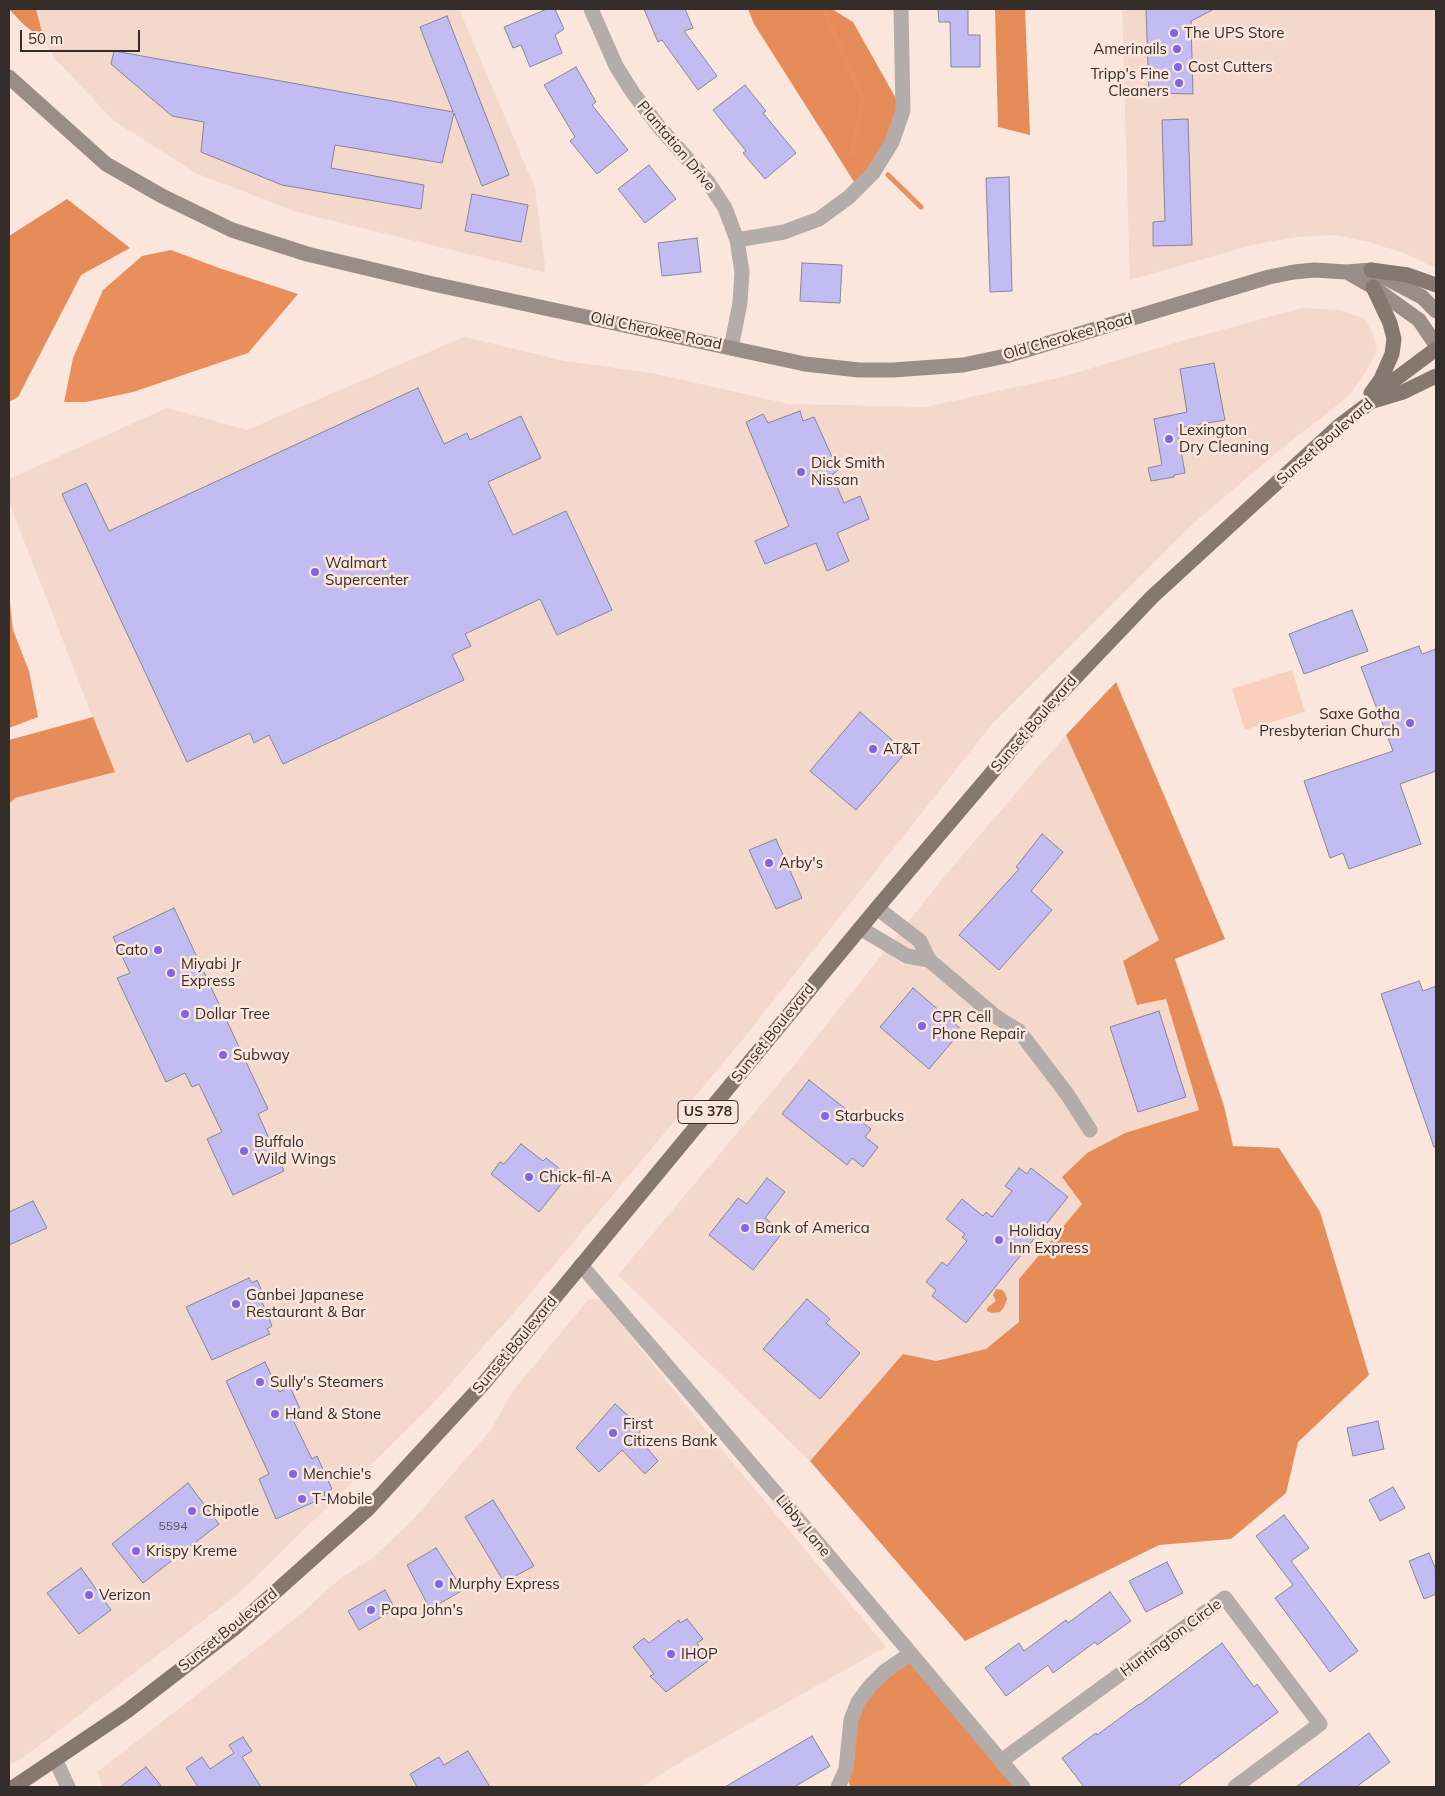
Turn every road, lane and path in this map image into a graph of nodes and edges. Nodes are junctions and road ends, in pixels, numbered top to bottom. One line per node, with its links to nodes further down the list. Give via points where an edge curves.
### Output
1 (591, 9): 4 (street, Plantation Drive, via 616,66 633,93 708,182 724,208)
2 (901, 9): 4 (street, via 903,111 892,142 873,173 849,197 819,219 784,232)
3 (9, 77): 11 (street, Old Cherokee Road, via 106,164 232,230 307,254 423,282)
4 (737, 240): 11 (street, Plantation Drive, via 742,287)
5 (1371, 270): 6 (street, Old Cherokee Road); 7 (main road, via 1408,275); 9 (street, via 1422,297)
6 (1347, 272): 8 (street, Old Cherokee Road); 11 (street, Old Cherokee Road, via 1314,270 1269,277 1006,356 963,365 859,370 805,364)
7 (1436, 285)
8 (1373, 287): 10 (street, Old Cherokee Road, via 1419,320); 14 (main road, via 1394,339 1392,354 1380,379)
9 (1436, 311)
10 (1436, 347): 13 (main road, Sunset Boulevard / US 378)
11 (732, 348)
12 (1436, 376): 13 (main road, via 1403,392)
13 (1372, 401): 14 (main road, Sunset Boulevard / US 378)
14 (1357, 412): 15 (main road, Sunset Boulevard / US 378, via 1152,597 1051,703)
15 (877, 908): 16 (main road, Sunset Boulevard / US 378); 17 (street, via 920,941)
16 (860, 928): 17 (street, via 907,956); 19 (main road, Sunset Boulevard / US 378)
17 (929, 960): 18 (street, via 1019,1032)
18 (1090, 1130)
19 (581, 1265): 20 (street, Libby Lane); 21 (main road, Sunset Boulevard / US 378, via 484,1383 368,1509 236,1627 127,1711)
20 (910, 1654): 22 (street, Libby Lane); 25 (street, via 884,1672 858,1702 851,1720 846,1769)
21 (55, 1759): 23 (main road, Sunset Boulevard / US 378); 24 (street)
22 (1001, 1761): 26 (street, Libby Lane); 27 (street, Huntington Circle, via 1225,1598 1320,1724)
23 (14, 1787)
24 (68, 1787)
25 (838, 1787)
26 (1023, 1787)
27 (1235, 1787)

